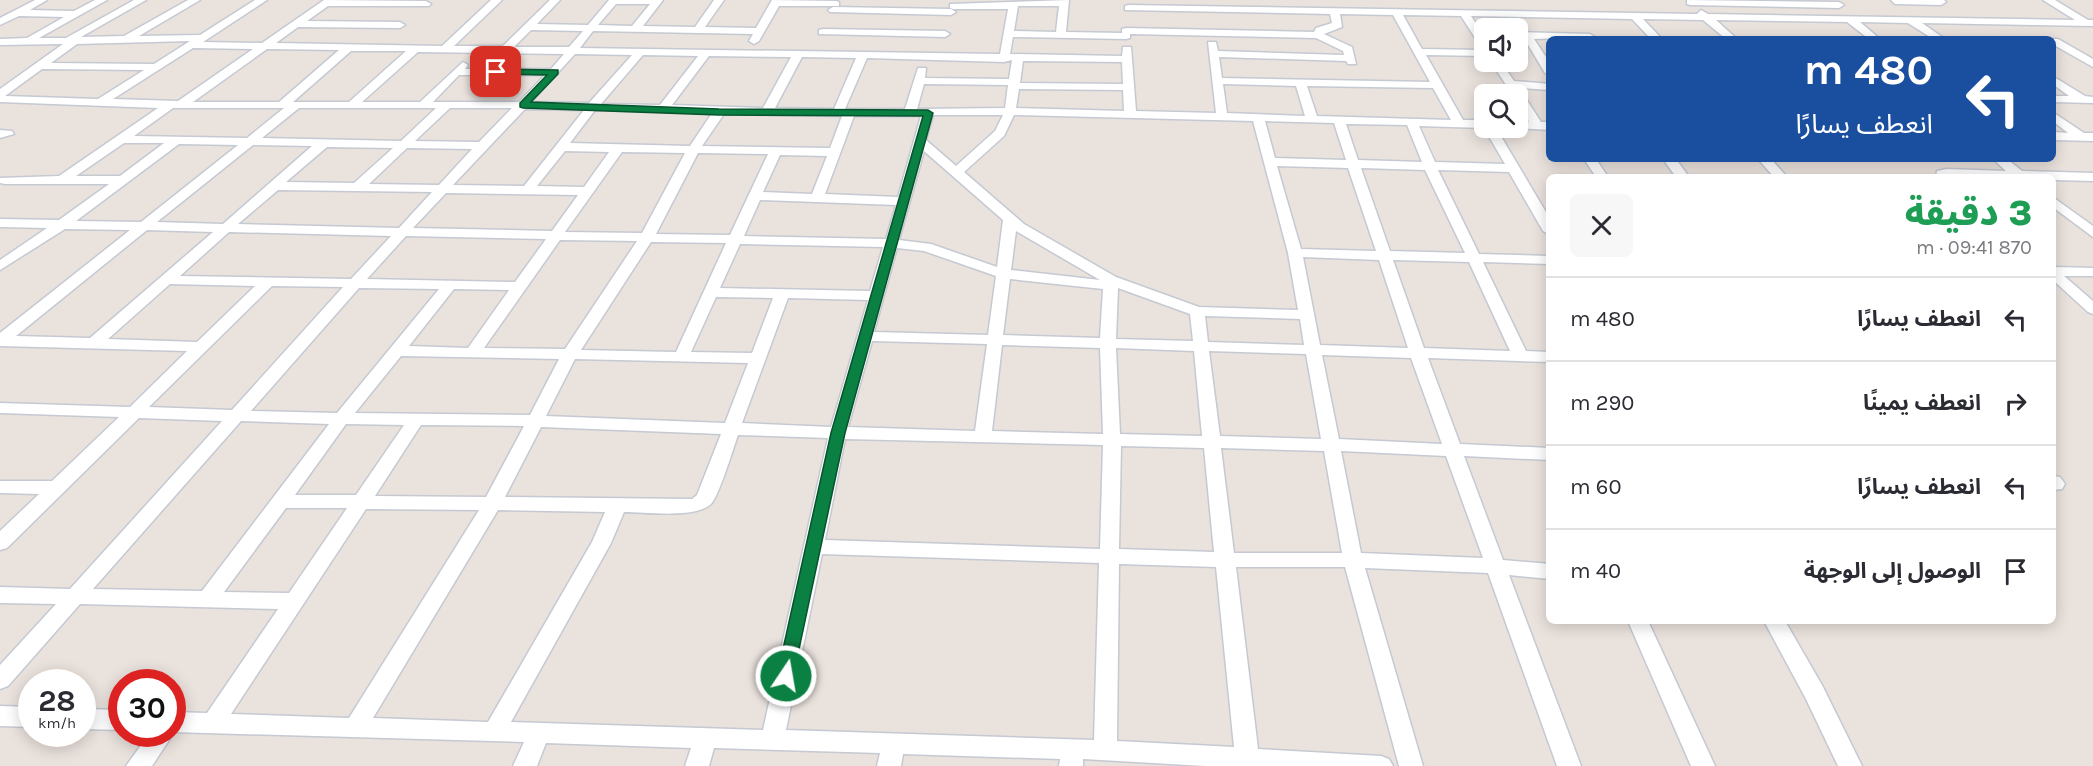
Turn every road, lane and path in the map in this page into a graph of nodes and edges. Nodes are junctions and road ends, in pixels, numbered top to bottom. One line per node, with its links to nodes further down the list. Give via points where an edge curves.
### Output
1 (42, 0): 40 (street)
2 (102, 0): 43 (street)
3 (141, 0): 78 (street)
4 (195, 0): 79 (street)
5 (262, 0): 82 (street)
6 (497, 0): 89 (street)
7 (540, 0): 8 (street)
8 (555, 0): 58 (street)
9 (614, 0): 17 (street); 59 (street)
10 (719, 0): 61 (street)
11 (896, 0): 35 (street)
12 (1307, 0): 36 (street)
13 (1368, 0): 38 (street)
14 (1430, 0): 41 (street)
15 (1539, 0): 44 (street)
16 (2048, 0): 55 (street)
17 (658, 1): 60 (street)
18 (1689, 1): 25 (street); 47 (street)
19 (1894, 1): 32 (street); 50 (street)
20 (327, 2): 21 (street); 54 (street)
21 (379, 2): 22 (street)
22 (428, 2): 56 (street)
23 (776, 2): 29 (street); 62 (street)
24 (1064, 2): 27 (street); 68 (street)
25 (1752, 2): 26 (street)
26 (1836, 2): 48 (street)
27 (1013, 3): 33 (street); 66 (street)
28 (1128, 4): 30 (street); 67 (street)
29 (835, 5): 35 (street); 63 (street)
30 (1190, 5): 34 (street)
31 (1253, 5): 34 (street); 36 (street)
32 (1947, 5): 51 (street)
33 (953, 6): 35 (street); 65 (street)
34 (1205, 9): 64 (street)
35 (892, 11)
36 (1311, 11): 37 (street)
37 (1334, 12): 38 (street); 69 (street, via 1338,25 1320,30)
38 (1374, 12): 39 (street)
39 (1396, 12): 41 (street); 94 (street)
40 (17, 13): 43 (street); 52 (street)
41 (1438, 13): 42 (street)
42 (1464, 13): 44 (street); 57 (street)
43 (76, 14): 80 (street)
44 (1551, 14): 45 (street)
45 (1572, 14): 46 (street, via 1608,11); 72 (street)
46 (1634, 15): 47 (street); 73 (street)
47 (1705, 16): 48 (street); 74 (street)
48 (1853, 19): 49 (street); 75 (street)
49 (1909, 20): 50 (street); 76 (street)
50 (1924, 20): 51 (street)
51 (1972, 21): 53 (street)
52 (0, 22)
53 (2023, 22): 55 (street); 77 (street)
54 (297, 24): 56 (street); 85 (street)
55 (2091, 24)
56 (400, 25): 87 (street)
57 (1474, 25)
58 (529, 27): 59 (street); 91 (street)
59 (590, 28): 60 (street); 92 (street)
60 (636, 29): 61 (street)
61 (698, 30): 62 (street)
62 (759, 31): 98 (street)
63 (823, 32): 65 (street); 100 (street)
64 (1210, 33): 67 (street); 69 (street); 97 (street)
65 (945, 34): 103 (street)
66 (1007, 34): 68 (street); 105 (street)
67 (1126, 34): 68 (street); 107 (street)
68 (1061, 35)
69 (1318, 35): 104 (street, via 1348,49)
70 (1528, 35): 71 (street)
71 (1546, 36)
72 (1590, 36)
73 (1654, 36)
74 (1728, 36)
75 (1872, 36)
76 (1935, 36)
77 (2044, 36)
78 (73, 39): 79 (street); 80 (street); 109 (street)
79 (128, 39): 82 (street)
80 (28, 40): 81 (street)
81 (0, 42)
82 (196, 42): 85 (street); 110 (street)
83 (1528, 42): 111 (street)
84 (2056, 44): 108 (street)
85 (264, 46): 86 (street); 133 (street)
86 (348, 48): 87 (street); 130 (street)
87 (374, 48): 88 (street)
88 (416, 48): 89 (street); 129 (street)
89 (444, 49): 90 (street)
90 (479, 49): 91 (street); 112 (street)
91 (506, 49): 92 (street)
92 (574, 50): 93 (street); 113 (street)
93 (640, 52): 96 (street); 135 (street)
94 (1417, 52): 95 (street); 120 (street)
95 (1474, 53)
96 (705, 54): 98 (street); 137 (street)
97 (1213, 54): 104 (street); 115 (street)
98 (747, 55): 99 (street)
99 (796, 56): 100 (street); 140 (street)
100 (811, 56): 101 (street)
101 (862, 57): 102 (street); 141 (street)
102 (926, 58): 103 (street); 114 (street)
103 (939, 58): 105 (street)
104 (1351, 58): 118 (street)
105 (1004, 59): 106 (street)
106 (1018, 59): 107 (street); 119 (street)
107 (1128, 59): 121 (street)
108 (2093, 64)
109 (39, 66): 110 (street); 124 (street)
110 (157, 67): 128 (street)
111 (1546, 67)
112 (457, 72): 113 (street); 131 (street)
113 (554, 72): 134 (street)
114 (919, 81): 119 (street); 142 (street)
115 (1218, 81): 117 (street); 145 (street)
116 (2056, 81): 127 (street)
117 (1300, 82): 118 (street); 148 (street)
118 (1357, 83): 120 (street)
119 (1015, 84): 121 (street); 138 (street)
120 (1435, 85): 151 (street)
121 (1129, 87): 144 (street)
122 (1546, 88): 123 (street)
123 (1528, 90)
124 (0, 94)
125 (0, 99): 128 (street)
126 (2056, 99): 127 (street)
127 (2087, 99)
128 (101, 102): 133 (street)
129 (354, 103): 130 (street); 131 (street)
130 (290, 104): 133 (street); 160 (street)
131 (424, 104): 132 (street)
132 (448, 104): 134 (street); 163 (street)
133 (176, 105): 158 (street)
134 (523, 105): 135 (street); 164 (street)
135 (592, 107): 137 (street); 165 (street)
136 (1528, 107): 154 (street)
137 (662, 110): 139 (street)
138 (1010, 111): 143 (street); 144 (street); 177 (street, via 998,136)
139 (719, 112): 140 (street); 167 (street)
140 (766, 113): 141 (street)
141 (843, 113): 142 (street); 169 (street)
142 (910, 113): 143 (street)
143 (928, 113): 162 (street)
144 (1130, 113): 145 (street)
145 (1222, 117): 147 (street)
146 (2056, 118): 156 (street)
147 (1258, 119): 148 (street); 170 (street)
148 (1313, 121): 149 (street)
149 (1339, 122): 150 (street); 174 (street)
150 (1412, 123): 151 (street); 175 (street)
151 (1459, 124): 152 (street)
152 (1474, 124)
153 (1528, 125): 154 (street)
154 (1544, 126)
155 (2056, 136): 156 (street)
156 (2087, 136)
157 (1496, 138): 176 (street)
158 (121, 139): 159 (street); 186 (street)
159 (178, 139): 160 (street); 187 (street)
160 (253, 140): 161 (street); 201 (street)
161 (326, 141): 163 (street); 188 (street)
162 (920, 141): 177 (street); 195 (street)
163 (407, 143): 164 (street); 189 (street)
164 (482, 146): 190 (street)
165 (560, 147): 166 (street); 191 (street)
166 (618, 148): 167 (street); 192 (street)
167 (693, 150): 168 (street); 206 (street)
168 (776, 151): 169 (street); 193 (street)
169 (835, 152): 194 (street)
170 (1270, 162): 174 (street); 209 (street)
171 (1671, 162): 178 (street)
172 (1767, 162): 179 (street)
173 (2003, 162): 182 (street)
174 (1353, 163): 175 (street); 210 (street)
175 (1429, 164): 176 (street); 211 (street)
176 (1513, 168): 197 (street)
177 (958, 171): 198 (street)
178 (1681, 174)
179 (1778, 174)
180 (1942, 174): 181 (street)
181 (1971, 174)
182 (2018, 174)
183 (2056, 176): 184 (street)
184 (2093, 177)
185 (5, 180): 186 (street)
186 (62, 180): 187 (street)
187 (123, 180): 200 (street)
188 (275, 186): 189 (street); 202 (street)
189 (357, 188): 190 (street)
190 (441, 190): 191 (street); 204 (street)
191 (527, 191): 192 (street)
192 (588, 191): 205 (street)
193 (756, 196): 194 (street); 207 (street)
194 (817, 197): 195 (street)
195 (903, 201): 208 (street)
196 (2056, 204): 203 (street)
197 (1545, 216)
198 (1010, 220): 216 (street); 221 (street)
199 (0, 223): 200 (street)
200 (63, 224): 201 (street); 213 (street)
201 (142, 228): 202 (street); 231 (street)
202 (225, 230): 204 (street); 218 (street)
203 (2093, 233)
204 (403, 234): 205 (street); 220 (street)
205 (555, 237): 206 (street); 223 (street)
206 (646, 239): 207 (street); 241 (street)
207 (734, 241): 208 (street); 224 (street)
208 (891, 243): 216 (street, via 926,246); 226 (street)
209 (1294, 253): 210 (street); 229 (street)
210 (1384, 257): 211 (street); 240 (street)
211 (1473, 258): 212 (street); 244 (street)
212 (1546, 260)
213 (0, 266)
214 (2056, 272): 215 (street)
215 (2093, 272)
216 (1004, 274): 221 (street); 232 (street)
217 (2056, 274): 227 (street)
218 (166, 280): 219 (street); 233 (street)
219 (268, 282): 220 (street); 235 (street)
220 (356, 282): 222 (street); 248 (street)
221 (1111, 282): 228 (street); 234 (street)
222 (450, 285): 223 (street); 237 (street)
223 (518, 286): 239 (street)
224 (711, 292): 225 (street); 242 (street)
225 (782, 294): 226 (street); 243 (street)
226 (877, 296): 230 (street)
227 (2093, 309)
228 (1197, 311): 229 (street); 236 (street)
229 (1305, 315): 238 (street)
230 (867, 336): 232 (street); 253 (street)
231 (0, 340): 233 (street)
232 (994, 341): 234 (street); 254 (street)
233 (95, 342): 235 (street)
234 (1108, 345): 236 (street); 255 (street)
235 (201, 347): 247 (street)
236 (1203, 348): 238 (street); 256 (street)
237 (397, 351): 239 (street); 249 (street)
238 (1312, 351): 240 (street); 257 (street)
239 (472, 353): 241 (street)
240 (1418, 354): 244 (street); 258 (street)
241 (569, 356): 242 (street); 251 (street)
242 (681, 357): 243 (street)
243 (757, 357): 252 (street)
244 (1521, 357): 245 (street)
245 (1546, 357)
246 (0, 408): 247 (street)
247 (133, 413): 248 (street); 261 (street)
248 (236, 416): 249 (street); 274 (street)
249 (342, 418): 250 (street); 263 (street)
250 (416, 420): 251 (street); 262 (street)
251 (536, 420): 252 (street); 264 (street)
252 (730, 429): 253 (street); 265 (street, via 702,502 688,506)
253 (838, 433): 254 (street); 267 (street)
254 (983, 436): 255 (street)
255 (1112, 441): 256 (street); 268 (street)
256 (1213, 443): 257 (street); 269 (street)
257 (1329, 445): 258 (street); 270 (street)
258 (1455, 451): 259 (street); 271 (street)
259 (1546, 454)
260 (0, 486): 261 (street)
261 (59, 488): 266 (street)
262 (362, 500): 263 (street); 264 (street); 276 (street)
263 (280, 501): 275 (street)
264 (492, 504): 265 (street); 284 (street)
265 (617, 505): 285 (street, via 601,543)
266 (0, 543)
267 (814, 547): 268 (street); 288 (street)
268 (1110, 556): 269 (street); 290 (street)
269 (1226, 560): 270 (street); 293 (street)
270 (1353, 560): 271 (street); 298 (street)
271 (1494, 566): 272 (street); 299 (street)
272 (1546, 572)
273 (0, 595): 274 (street)
274 (76, 597): 275 (street); 279 (street)
275 (207, 600): 276 (street)
276 (294, 601): 283 (street)
277 (1639, 624): 300 (street)
278 (1776, 624): 301 (street)
279 (0, 680)
280 (1, 717): 281 (street)
281 (18, 717)
282 (186, 723): 283 (street)
283 (212, 724): 284 (street)
284 (355, 728): 285 (street)
285 (494, 732): 286 (street)
286 (539, 734): 287 (street); 295 (street)
287 (705, 740): 288 (street); 296 (street)
288 (772, 741): 291 (street)
289 (152, 747): 294 (street)
290 (1106, 750): 292 (street); 293 (street)
291 (891, 755): 292 (street)
292 (1072, 758)
293 (1248, 762): 297 (street)
294 (138, 766)
295 (525, 766)
296 (697, 766)
297 (1381, 766)
298 (1411, 766)
299 (1569, 766)
300 (1703, 766)
301 (1850, 766)

